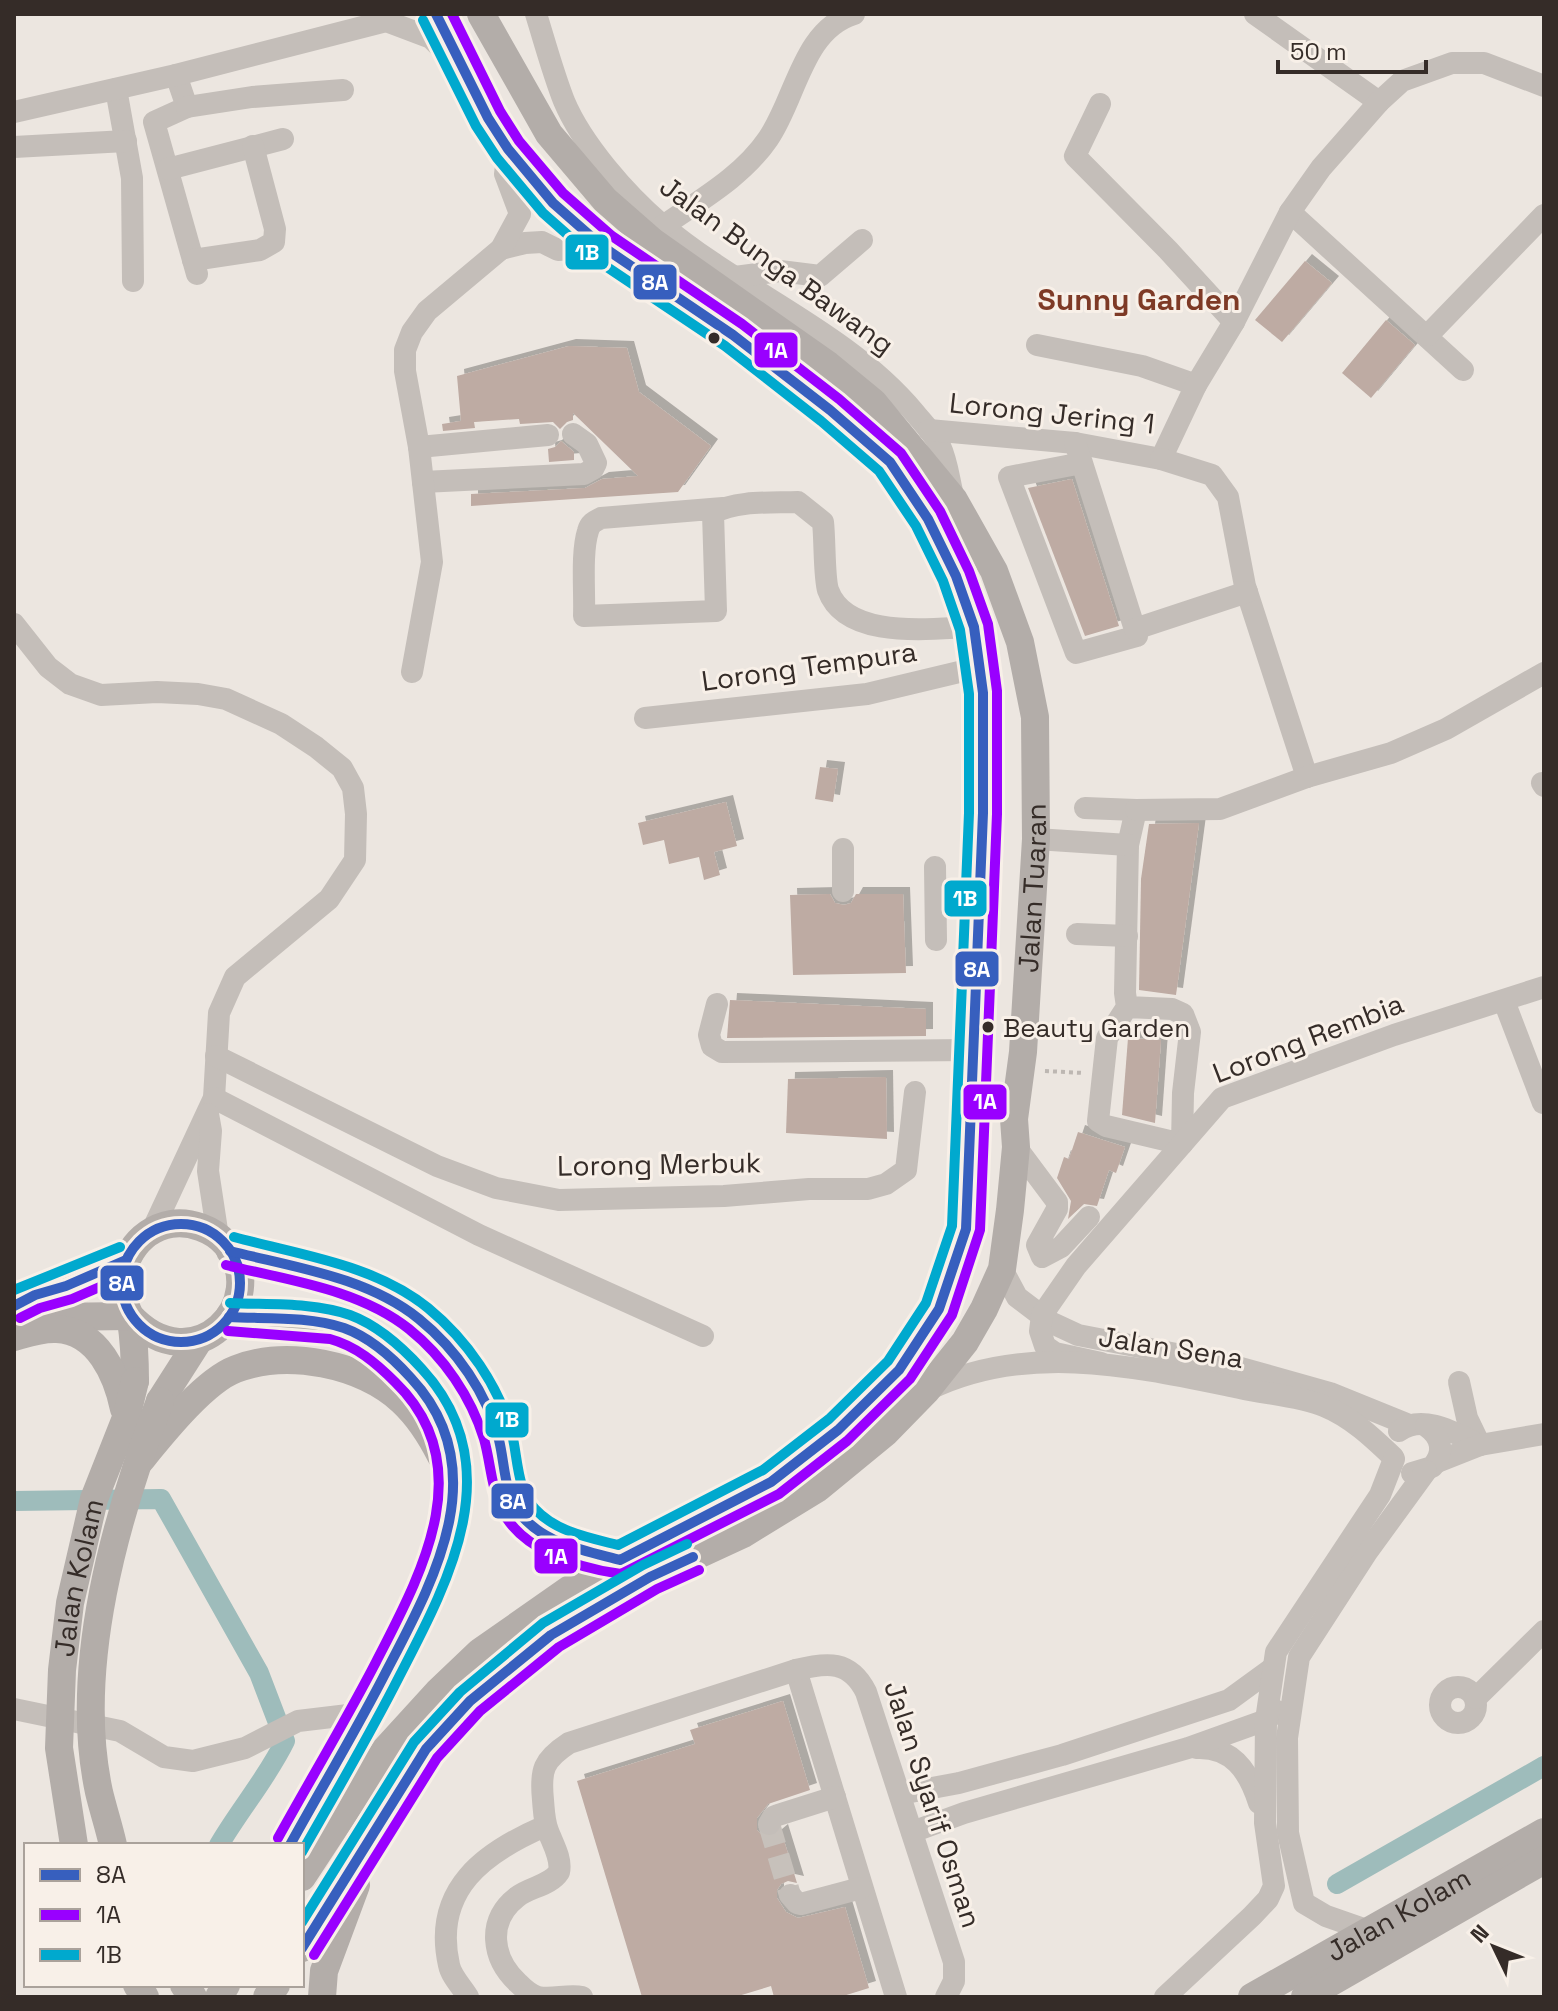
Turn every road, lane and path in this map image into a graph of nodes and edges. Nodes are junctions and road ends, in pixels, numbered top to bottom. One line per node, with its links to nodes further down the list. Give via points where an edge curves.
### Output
1 (436, 14): 7 (main road, Jalan Tuaran)
2 (481, 14): 16 (main road, Jalan Tuaran)
3 (536, 14): 26 (street, Jalan Bunga Bawang, via 565,103 591,147)
4 (854, 14): 26 (street, via 824,31 768,139 737,175)
5 (1255, 14): 12 (street)
6 (387, 17): 7 (street, via 431,38); 8 (street)
7 (467, 74): 21 (main road, Jalan Tuaran)
8 (176, 75): 10 (street); 14 (street)
9 (1544, 86): 12 (street, Lorong Jering 1, via 1484,63 1452,63 1402,81)
10 (116, 89): 15 (street); 18 (street)
11 (343, 90): 14 (street)
12 (1379, 102): 24 (street, Lorong Jering 1)
13 (1100, 104): 32 (street, via 1075,156)
14 (187, 107): 22 (street, via 154,122)
15 (14, 112)
16 (549, 134): 23 (main road); 44 (main road, Jalan Tuaran, via 605,200 653,242 873,402)
17 (283, 139): 19 (street)
18 (126, 141): 20 (street); 31 (street, via 132,178)
19 (253, 146): 22 (street); 22 (street, via 275,229 274,242 260,250 195,267)
20 (14, 147)
21 (508, 149): 23 (main road, Jalan Tuaran); 29 (street, via 505,174 520,214)
22 (168, 169)
23 (553, 203): 28 (main road, Jalan Tuaran)
24 (1290, 212): 32 (street, Lorong Jering 1); 33 (street)
25 (1544, 215): 33 (street)
26 (663, 226): 30 (street, Jalan Bunga Bawang)
27 (862, 240): 30 (street, via 820,276 780,271)
28 (603, 247): 29 (street, via 558,250 542,242); 48 (main road, Jalan Tuaran, via 733,335 890,462 928,519)
29 (501, 249): 40 (street, via 427,311 412,332 405,371)
30 (735, 277): 37 (street, Jalan Bunga Bawang, via 811,325 888,384)
31 (133, 281)
32 (1234, 322): 36 (street, Lorong Jering 1)
33 (1428, 335): 35 (street)
34 (1037, 345): 36 (street, via 1142,366)
35 (1463, 370)
36 (1196, 385): 42 (street, Lorong Jering 1)
37 (929, 430): 41 (street, Lorong Jering 1); 44 (street, Jalan Bunga Bawang, via 940,446)
38 (573, 434): 43 (street, via 587,444 596,463 584,474)
39 (548, 435): 40 (street)
40 (419, 447): 43 (street)
41 (1078, 453): 42 (street, Lorong Jering 1); 49 (street); 49 (street, via 1009,477 1076,653 1137,636)
42 (1161, 459): 46 (street, via 1212,475 1228,497)
43 (423, 482): 51 (street, via 432,562)
44 (954, 500): 57 (main road, Jalan Tuaran, via 994,571 1020,642 1035,717)
45 (723, 508): 45 (street, via 713,513 716,611 584,616 586,543 593,522); 48 (street, via 798,502 823,522 828,589 853,617 877,628)
46 (1247, 592): 49 (street); 54 (street)
47 (14, 624): 70 (street, via 48,667 70,684 101,695 157,692 226,699 316,747 342,768 353,788 355,860 329,899 235,977 219,1013)
48 (974, 627): 50 (main road, Jalan Tuaran)
49 (1135, 629)
50 (980, 667): 53 (street, Lorong Tempura, via 867,694); 69 (main road, Jalan Tuaran, via 983,813)
51 (412, 672)
52 (1544, 673): 54 (street, via 1446,729 1391,753)
53 (645, 718)
54 (1307, 777): 56 (street, via 1220,809)
55 (1085, 808): 56 (street)
56 (1136, 810): 58 (street)
57 (1036, 839): 58 (street); 77 (main road, Jalan Tuaran)
58 (1128, 845): 63 (street)
59 (843, 849): 61 (street)
60 (935, 867): 64 (street)
61 (843, 891)
62 (1077, 934): 63 (street)
63 (1127, 936): 68 (street)
64 (936, 940)
65 (1544, 987): 66 (street, Lorong Rembia)
66 (1504, 1001): 74 (street); 76 (street, Lorong Rembia, via 1222,1098)
67 (717, 1004): 69 (street, via 709,1035 712,1046 722,1052)
68 (1127, 1007): 76 (street, via 1183,1014 1190,1032); 76 (street, via 1107,1038 1098,1121)
69 (972, 1050): 102 (main road, Jalan Tuaran, via 966,1229 939,1309 899,1370 838,1430 771,1482)
70 (216, 1056): 73 (street, Lorong Merbuk, via 437,1166 496,1188 559,1200 868,1189 886,1184 906,1170); 75 (street)
71 (1050, 1071): 72 (path)
72 (1065, 1072)
73 (915, 1092)
74 (1543, 1103)
75 (211, 1105): 79 (street); 80 (street, via 208,1171); 88 (street)
76 (1182, 1144): 84 (street, Lorong Rembia, via 1076,1266)
77 (1016, 1147): 78 (street, via 1057,1202 1037,1245 1042,1257 1061,1247); 82 (main road, Jalan Tuaran)
78 (1089, 1217)
79 (152, 1231): 80 (main road, via 190,1224); 81 (main road)
80 (224, 1244): 86 (main road, via 236,1260 240,1279); 102 (main road, via 371,1289 416,1316 452,1350 481,1394 521,1515 554,1539)
81 (126, 1260): 83 (main road); 85 (main road, via 121,1279)
82 (1002, 1269): 84 (street, Jalan Sena, via 1017,1297); 92 (main road, Jalan Tuaran, via 965,1342)
83 (14, 1306)
84 (1042, 1315): 90 (street, via 1045,1346); 94 (street, Jalan Sena, via 1078,1335 1223,1363)
85 (130, 1316): 87 (main road, via 46,1317); 89 (main road, via 160,1339); 91 (main road, Jalan Kolam)
86 (229, 1317): 89 (main road); 100 (main road, via 343,1327 369,1341 414,1380 433,1407 445,1430)
87 (14, 1335): 91 (main road, via 59,1329 75,1333)
88 (703, 1336)
89 (199, 1340): 93 (main road, Jalan Kolam)
90 (1101, 1363): 92 (street, Jalan Sena, via 989,1368); 95 (street, Jalan Sena, via 1323,1406)
91 (124, 1375): 122 (main road, Jalan Kolam, bridge, via 126,1418 94,1499 70,1603 62,1670 59,1748)
92 (926, 1391): 119 (main road, Jalan Tuaran, via 818,1488 743,1534 650,1577 551,1635 470,1701 426,1749)
93 (167, 1411): 100 (main road, via 234,1369 305,1359 339,1367 402,1401 433,1441); 123 (main road, Jalan Kolam, bridge, via 135,1466 98,1613 93,1748)
94 (1425, 1426): 97 (street, Jalan Sena); 97 (street, via 1448,1410 1459,1382); 98 (street, via 1402,1428 1393,1441); 99 (street, via 1441,1446)
95 (1368, 1434): 98 (street, Jalan Sena); 101 (street)
96 (1544, 1434): 97 (street)
97 (1480, 1445): 99 (street)
98 (1393, 1458): 99 (street, Jalan Sena, via 1404,1470 1419,1473); 101 (street)
99 (1431, 1467): 106 (street, via 1334,1603)
100 (455, 1486): 109 (main road, via 436,1573)
101 (1380, 1495): 104 (street, via 1282,1639)
102 (620, 1560): 126 (main road, Jalan Tuaran, via 526,1618 438,1692 386,1749)
103 (1544, 1631): 107 (street)
104 (1273, 1668): 110 (street); 112 (street, via 1229,1700)
105 (796, 1670): 113 (street, Jalan Syarif Osman, via 833,1665 859,1678); 114 (street); 118 (street, Jalan Syarif Osman, via 569,1743 544,1766)
106 (1296, 1670): 110 (street, via 1279,1709); 129 (street, via 1287,1738 1288,1833 1304,1903)
107 (1476, 1698)
108 (14, 1709): 109 (street, via 120,1731 164,1757 193,1761 245,1748 298,1721)
109 (365, 1713): 124 (main road)
110 (1266, 1720): 111 (street); 116 (street)
111 (1188, 1748): 115 (street); 116 (street, via 1212,1747 1242,1765)
112 (959, 1783): 113 (street); 115 (street)
113 (900, 1794): 120 (street, Jalan Syarif Osman)
114 (835, 1797): 117 (street, via 773,1817); 127 (street)
115 (964, 1813): 120 (street)
116 (1265, 1823): 136 (street, via 1274,1886 1268,1899)
117 (769, 1824)
118 (545, 1826): 132 (street, via 477,1864 453,1902 447,1925 449,1967); 133 (street, Jalan Syarif Osman, via 560,1861 559,1872 516,1897 501,1915 495,1941 500,1963 523,1988 538,1997)
119 (376, 1827): 130 (main road, Jalan Tuaran); 131 (main road, via 324,1971)
120 (912, 1832): 135 (street, Jalan Syarif Osman, via 954,1962 954,1981)
121 (1544, 1832): 129 (main road, Jalan Kolam)
122 (74, 1843)
123 (112, 1843)
124 (291, 1843)
125 (1544, 1860): 139 (main road, Jalan Kolam)
126 (304, 1874)
127 (861, 1888): 128 (street, via 801,1904); 134 (street)
128 (790, 1895)
129 (1369, 1931): 137 (main road, Jalan Kolam)
130 (304, 1945)
131 (322, 1997)
132 (468, 1997)
133 (582, 1997)
134 (896, 1997)
135 (946, 1997)
136 (1165, 1997)
137 (1252, 1997)
138 (1273, 1997): 139 (main road, via 1295,1990)
139 (1303, 1997)

